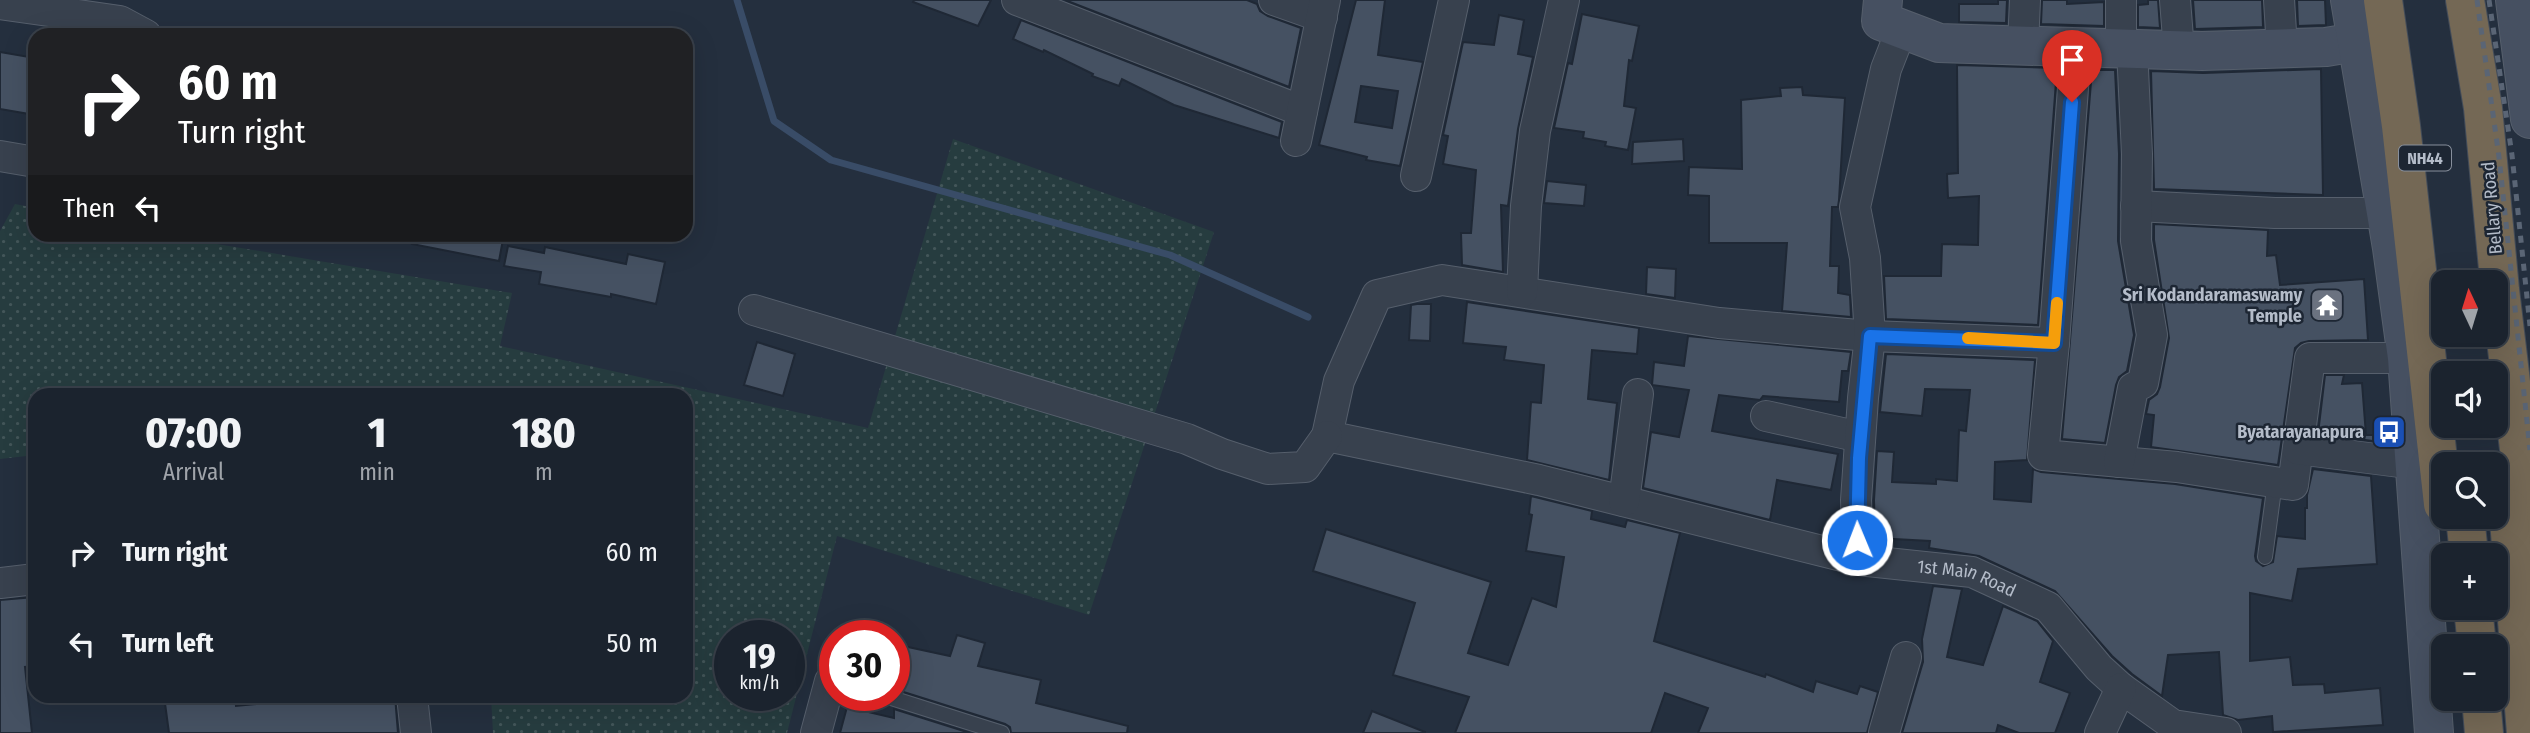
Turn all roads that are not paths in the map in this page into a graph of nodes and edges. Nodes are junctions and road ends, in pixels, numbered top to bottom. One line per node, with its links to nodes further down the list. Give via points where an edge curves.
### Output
1 (1017, 0): 25 (street)
2 (1274, 0): 16 (street)
3 (1454, 0): 30 (street)
4 (1564, 0): 35 (street, via 1535,131)
5 (2025, 0): 20 (street)
6 (2121, 0): 23 (street)
7 (2175, 0): 24 (street)
8 (2279, 0): 22 (street)
9 (2350, 0): 19 (street)
10 (2383, 0): 46 (highway)
11 (2403, 0): 33 (highway, NH44)
12 (2445, 0): 34 (highway, Bellary Road / NH44)
13 (2465, 0): 51 (highway, Bellary Road, via 2483,108)
14 (2515, 0): 26 (street)
15 (0, 4): 18 (street, via 120,21)
16 (1324, 8): 25 (street)
17 (1893, 14): 20 (street, via 1939,43); 37 (street, via 1886,69 1855,207 1865,258)
18 (133, 28)
19 (2356, 42): 22 (street); 32 (street)
20 (2023, 46): 21 (street)
21 (2076, 48): 23 (street); 38 (street)
22 (2282, 48): 24 (street)
23 (2127, 49): 24 (street); 31 (street, via 2137,154)
24 (2179, 51)
25 (1302, 111): 27 (street)
26 (2530, 119)
27 (1296, 141)
28 (0, 156): 29 (street)
29 (28, 161)
30 (1416, 176)
31 (2136, 206): 32 (street); 47 (street, via 2136,241 2152,335 2143,383 2133,388)
32 (2386, 213): 39 (street)
33 (2438, 270)
34 (2481, 270)
35 (1522, 292): 37 (street, via 1719,323); 42 (street, via 1442,280 1377,295 1339,381)
36 (754, 310): 42 (street, via 1187,439 1268,469 1305,467)
37 (1870, 336): 38 (street); 43 (street)
38 (2054, 343): 47 (street, via 2043,455)
39 (2407, 358): 45 (street, via 2310,358); 48 (street)
40 (1638, 394): 50 (street)
41 (1766, 416): 43 (street)
42 (1326, 436): 50 (street, 1st Main Road)
43 (1860, 436): 53 (street)
44 (2500, 438): 72 (highway)
45 (2298, 449): 48 (street); 49 (street, via 2293,485)
46 (2437, 452)
47 (2119, 462): 49 (street)
48 (2415, 464): 69 (street)
49 (2276, 482): 52 (lane)
50 (1624, 501): 53 (street, 1st Main Road)
51 (2530, 541)
52 (2265, 557)
53 (1858, 560): 57 (street, 1st Main Road, via 1972,572 2048,607)
54 (28, 580): 55 (street)
55 (0, 583)
56 (1906, 657): 66 (street)
57 (2121, 688): 67 (street); 68 (street, 1st Main Road, via 2173,725)
58 (413, 703): 63 (street)
59 (910, 704): 65 (lane)
60 (823, 711): 64 (street)
61 (2461, 711): 70 (highway)
62 (2482, 711): 71 (highway)
63 (416, 733)
64 (817, 733)
65 (1002, 733)
66 (1884, 733)
67 (2100, 733)
68 (2226, 733)
69 (2434, 733)
70 (2463, 733)
71 (2484, 733)
72 (2526, 733)

